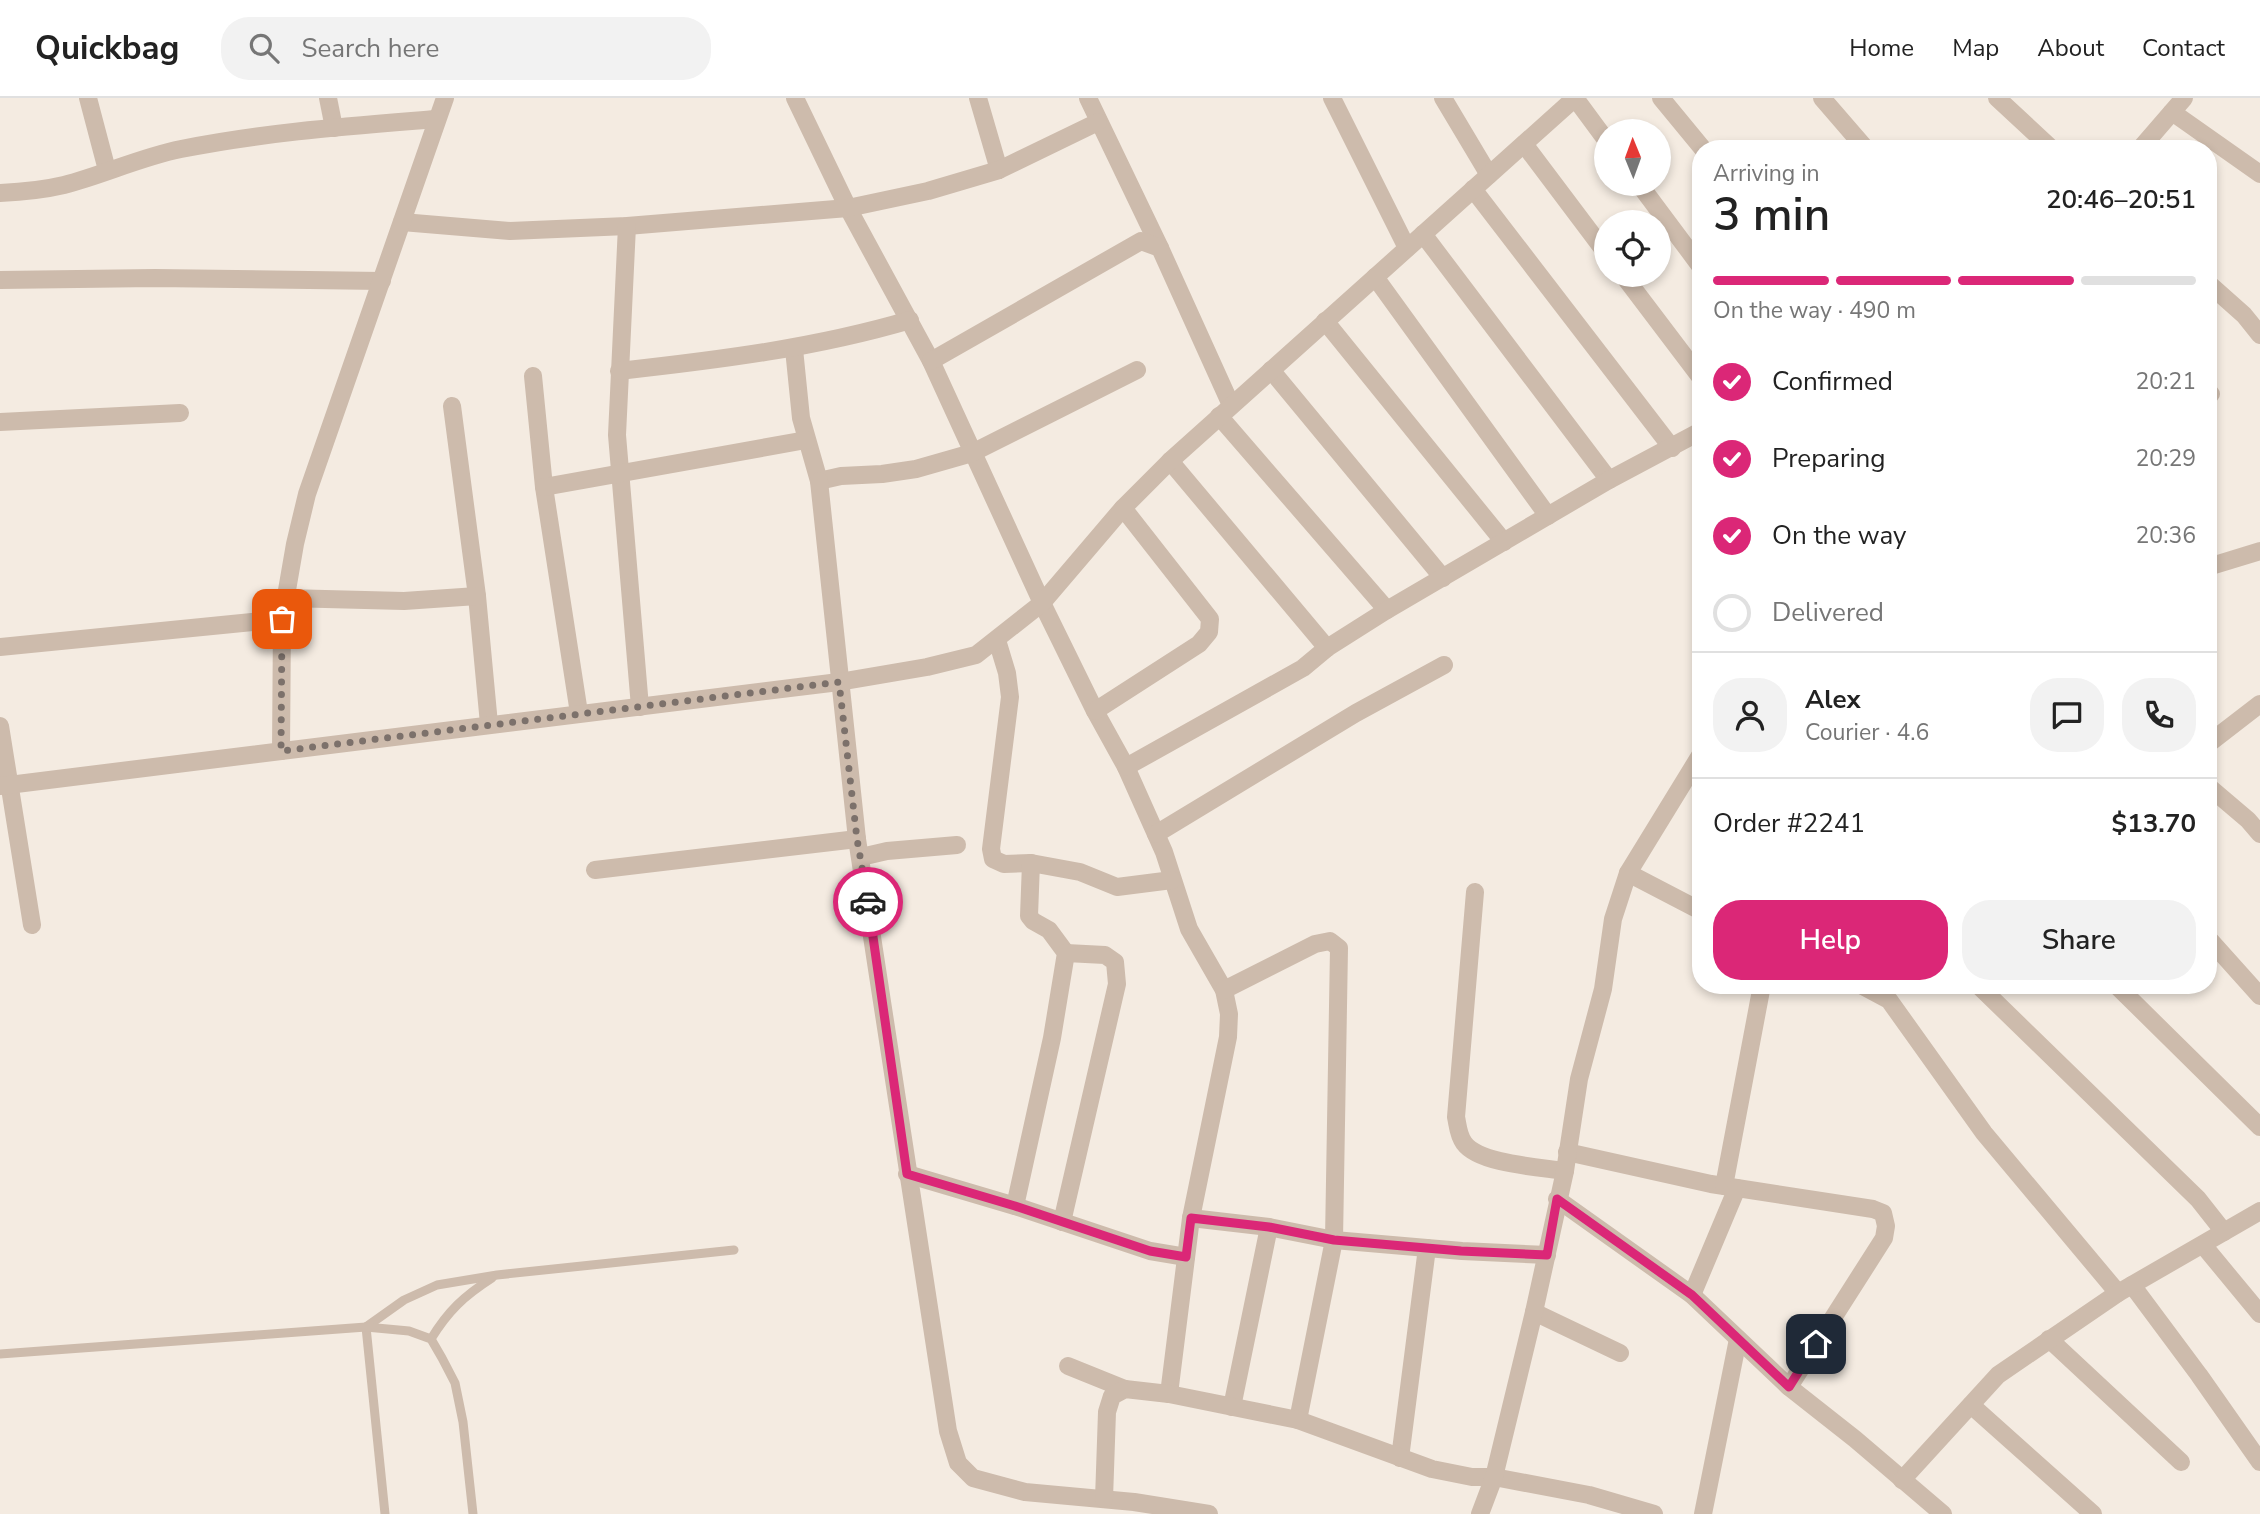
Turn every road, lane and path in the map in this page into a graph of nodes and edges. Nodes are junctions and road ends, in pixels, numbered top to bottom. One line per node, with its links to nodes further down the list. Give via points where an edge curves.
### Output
1 (88, 98): 23 (street)
2 (328, 98): 17 (street)
3 (445, 98): 14 (street)
4 (795, 98): 30 (street)
5 (978, 98): 24 (street)
6 (1088, 98): 15 (street)
7 (1332, 98): 36 (street)
8 (1443, 98): 26 (street)
9 (1575, 98): 16 (street); 22 (street)
10 (1661, 98): 18 (street)
11 (1822, 98): 19 (street)
12 (1997, 98): 20 (street)
13 (2178, 105): 21 (street); 25 (street)
14 (436, 119): 17 (street); 31 (street)
15 (1098, 122): 24 (street); 35 (street)
16 (1594, 124)
17 (334, 128): 23 (street, via 239,138)
18 (1696, 140)
19 (1858, 140)
20 (2042, 140)
21 (2148, 140)
22 (1524, 144): 26 (street); 34 (street)
23 (107, 170): 28 (street, via 65,184)
24 (999, 170): 30 (street)
25 (2260, 174)
26 (1489, 175): 27 (street)
27 (1473, 189): 33 (street); 59 (street)
28 (0, 193)
29 (1648, 196): 37 (street)
30 (848, 208): 32 (street); 43 (street)
31 (402, 222): 32 (street, via 510,230); 40 (street)
32 (627, 226): 51 (street)
33 (1423, 234): 36 (street); 63 (street)
34 (1594, 237)
35 (1160, 248): 47 (street, via 1141,241); 54 (street)
36 (1407, 248): 38 (street)
37 (1692, 255)
38 (1375, 277): 44 (street); 67 (street)
39 (0, 280): 40 (street)
40 (382, 281): 73 (street, via 307,494)
41 (1632, 287): 48 (street)
42 (2217, 291): 45 (street)
43 (910, 320): 46 (street); 47 (street)
44 (1325, 321): 50 (street); 68 (street)
45 (2260, 335)
46 (794, 349): 51 (street); 58 (street)
47 (931, 361): 60 (street)
48 (1692, 366)
49 (1137, 370): 60 (street)
50 (1271, 370): 54 (street); 71 (street)
51 (620, 371): 62 (street)
52 (533, 376): 65 (street)
53 (452, 406): 72 (street)
54 (1225, 411): 61 (street); 75 (street)
55 (180, 413): 56 (street)
56 (0, 422)
57 (1692, 436): 59 (street)
58 (806, 440): 62 (street); 64 (street)
59 (1672, 447): 63 (street)
60 (972, 453): 64 (street, via 916,469); 74 (street)
61 (1170, 461): 66 (street); 79 (street)
62 (620, 473): 65 (street); 83 (street)
63 (1609, 480): 67 (street)
64 (819, 481): 81 (street)
65 (544, 487): 85 (street)
66 (1123, 508): 74 (street); 84 (street, via 1210,619 1209,632 1183,656)
67 (1548, 516): 68 (street)
68 (1504, 542): 71 (street)
69 (2260, 551): 70 (street)
70 (2217, 564)
71 (1443, 578): 75 (street)
72 (477, 596): 73 (street, via 404,601); 86 (street)
73 (286, 598): 76 (street)
74 (1042, 603): 77 (street); 84 (street)
75 (1387, 610): 79 (street)
76 (282, 619): 78 (street); 89 (street)
77 (996, 640): 81 (street, via 976,655 951,662); 98 (street, via 1010,697 991,849 993,859 1004,864)
78 (0, 647)
79 (1327, 648): 90 (street, via 1303,668)
80 (1444, 664): 94 (street)
81 (839, 682): 83 (street); 97 (street)
82 (2260, 704): 88 (street)
83 (640, 707): 85 (street)
84 (1095, 711): 90 (street)
85 (579, 713): 86 (street)
86 (489, 724): 89 (street)
87 (0, 726): 92 (street)
88 (2217, 737)
89 (281, 751): 92 (street)
90 (1126, 767): 94 (street)
91 (1692, 769): 100 (street)
92 (5, 786): 104 (street)
93 (2217, 794): 95 (street)
94 (1156, 834): 101 (street)
95 (2260, 834)
96 (957, 845): 97 (street, via 887,851)
97 (859, 848): 99 (street); 116 (street)
98 (1031, 863): 101 (street, via 1080,872 1117,887); 106 (street, via 1029,916 1049,930)
99 (595, 870)
100 (1628, 873): 103 (street); 114 (street, via 1579,1079)
101 (1172, 880): 107 (street, via 1189,929)
102 (1475, 892): 115 (street, via 1456,1116 1459,1136 1481,1157)
103 (1692, 906)
104 (32, 925)
105 (2217, 948): 112 (street)
106 (1066, 953): 119 (street); 122 (street, via 1105,956 1115,962 1117,984)
107 (1224, 990): 121 (street, via 1228,1037); 125 (street, via 1315,944 1330,941 1339,948)
108 (1761, 994): 117 (street)
109 (1884, 994): 132 (street, via 1984,1133)
110 (1987, 994): 124 (street, via 2198,1199)
111 (2125, 994): 113 (street)
112 (2260, 996)
113 (2260, 1127)
114 (1567, 1152): 115 (street); 117 (street)
115 (1565, 1171): 118 (street)
116 (907, 1174): 119 (street); 154 (street, via 948,1431 958,1463 973,1478 1024,1492)
117 (1731, 1187): 133 (street); 143 (street, via 1883,1213 1884,1238)
118 (1557, 1199): 129 (street); 133 (street)
119 (1015, 1206): 122 (street)
120 (2260, 1210): 124 (street)
121 (1191, 1218): 123 (street); 130 (street)
122 (1062, 1222): 130 (street, via 1150,1251)
123 (1269, 1227): 125 (street); 147 (street)
124 (2224, 1232): 126 (street)
125 (1334, 1240): 127 (street); 148 (street)
126 (2203, 1245): 132 (street); 135 (street)
127 (1427, 1248): 129 (street); 149 (street)
128 (734, 1250): 131 (lane)
129 (1547, 1255): 134 (street)
130 (1186, 1257): 145 (street)
131 (497, 1275): 136 (lane, via 437,1285 404,1300); 137 (lane, via 470,1292)
132 (2125, 1289): 139 (street); 151 (street, via 2199,1375)
133 (1692, 1295): 138 (street)
134 (1534, 1312): 140 (street); 152 (street)
135 (2260, 1314)
136 (366, 1327): 137 (lane, via 409,1331); 141 (lane); 155 (lane)
137 (430, 1339): 156 (lane, via 455,1383)
138 (1738, 1339): 143 (street); 160 (street)
139 (2049, 1339): 146 (street, via 1998,1375); 150 (street)
140 (1620, 1353)
141 (0, 1354)
142 (1068, 1366): 144 (street)
143 (1789, 1387): 153 (street)
144 (1125, 1389): 145 (street); 154 (street, via 1112,1396 1107,1412)
145 (1169, 1394): 147 (street)
146 (1970, 1405): 153 (street); 162 (street)
147 (1232, 1407): 148 (street)
148 (1298, 1420): 149 (street)
149 (1400, 1458): 152 (street, via 1472,1478)
150 (2181, 1462)
151 (2260, 1462)
152 (1494, 1477): 158 (street); 159 (street, via 1589,1495)
153 (1902, 1479): 161 (street)
154 (1104, 1499): 157 (street)
155 (385, 1514)
156 (473, 1514)
157 (1209, 1514)
158 (1480, 1514)
159 (1654, 1514)
160 (1703, 1514)
161 (1942, 1514)
162 (2092, 1514)

